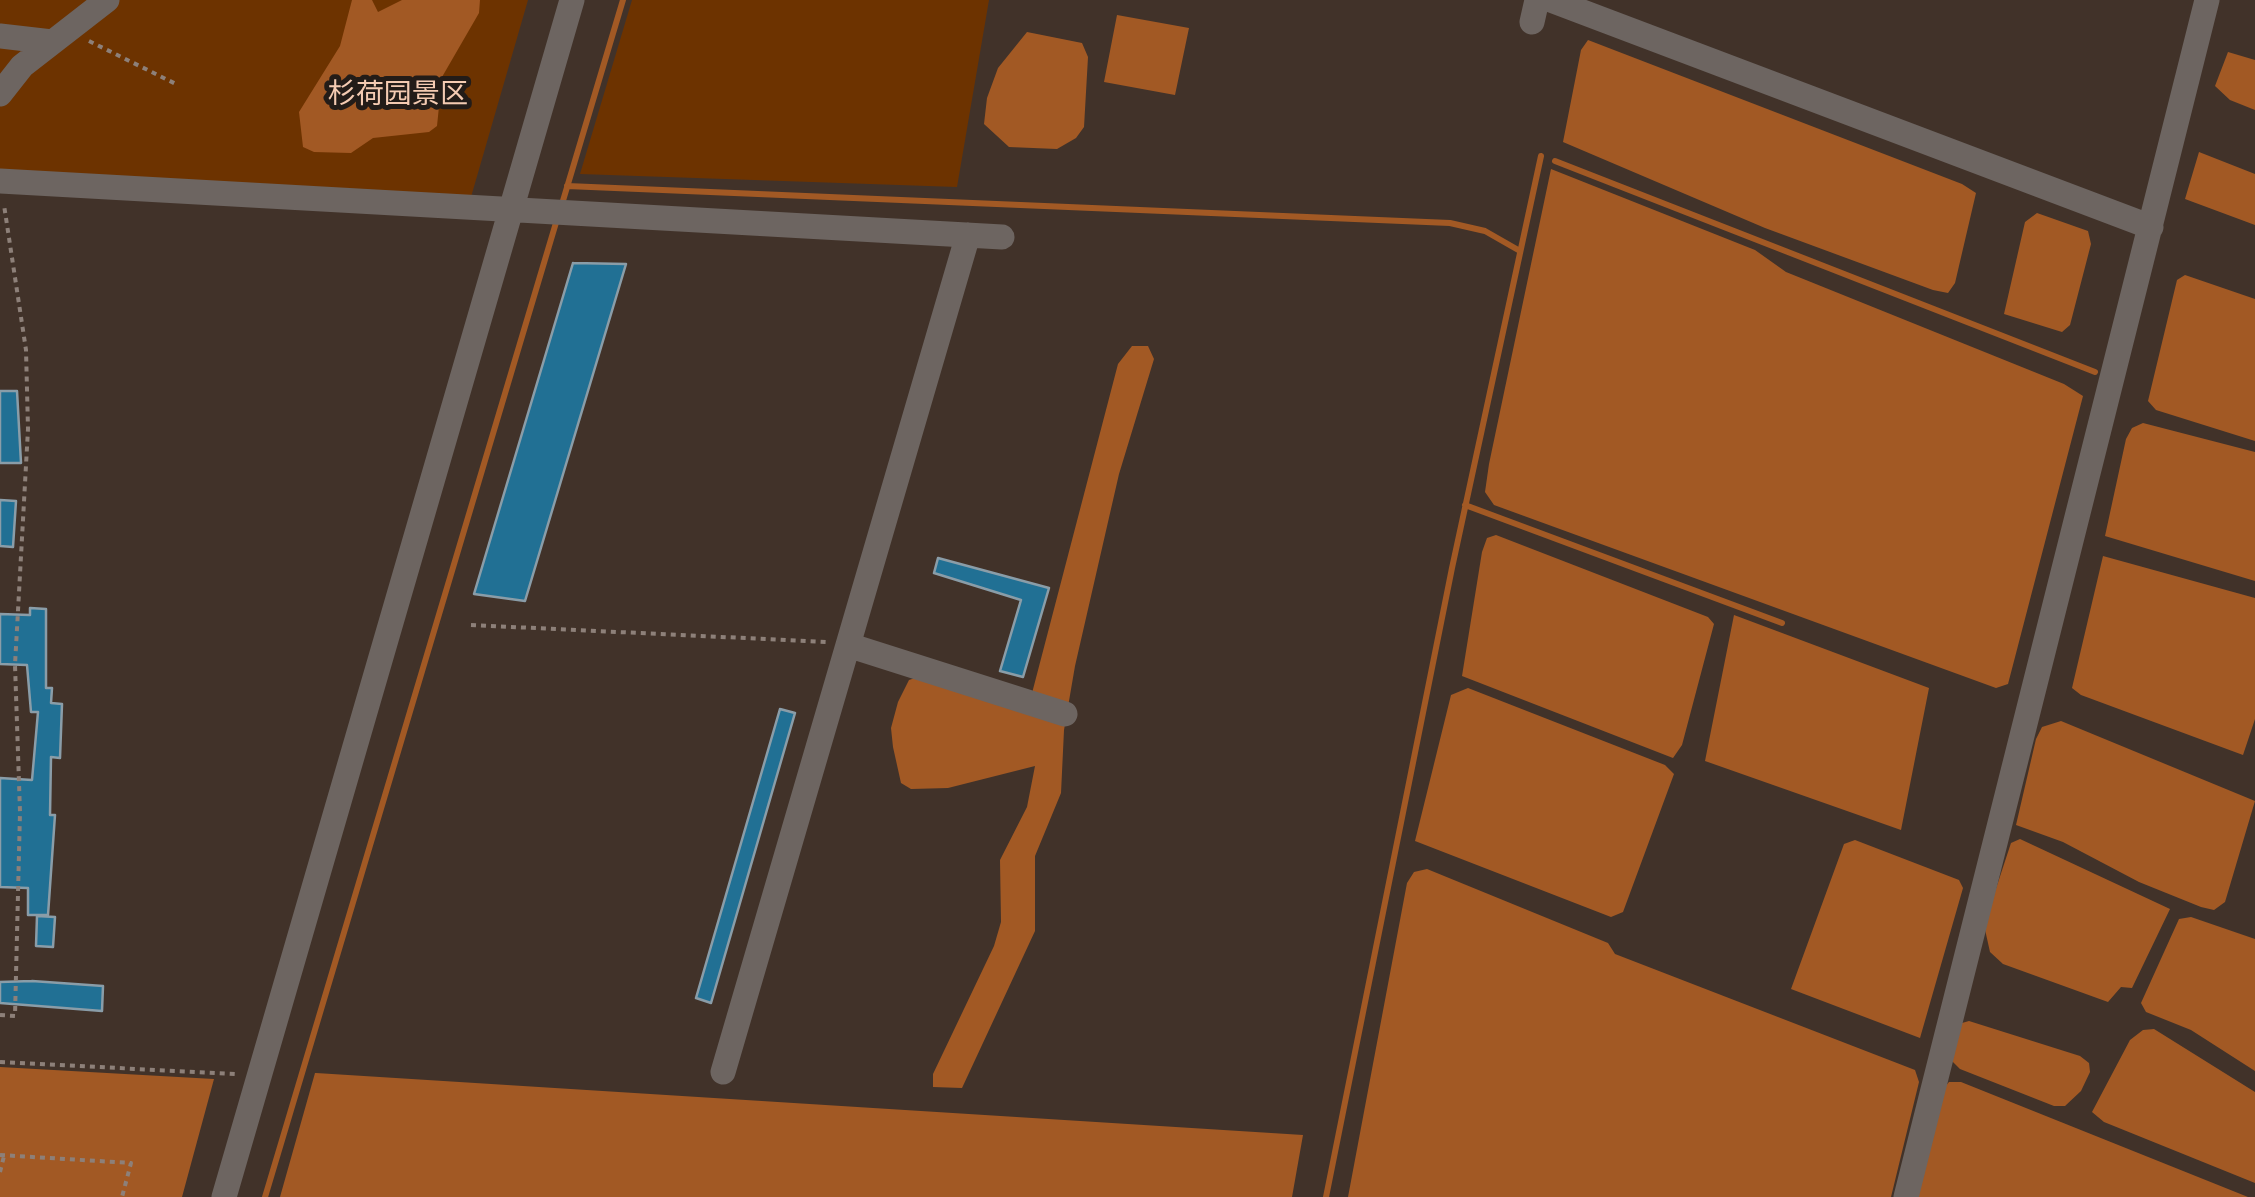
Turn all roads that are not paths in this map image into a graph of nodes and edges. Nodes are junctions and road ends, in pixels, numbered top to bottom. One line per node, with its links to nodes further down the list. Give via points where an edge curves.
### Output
1 (107, 0): 6 (street)
2 (572, 0): 9 (street)
3 (1551, 0): 10 (street)
4 (2208, 0): 10 (street)
5 (0, 36): 6 (street)
6 (59, 36): 7 (street)
7 (0, 94)
8 (0, 181): 9 (street)
9 (511, 208): 11 (street); 16 (street)
10 (2151, 227): 17 (street)
11 (968, 235): 12 (street); 13 (street)
12 (1002, 237)
13 (848, 645): 14 (street); 15 (street)
14 (1065, 714)
15 (724, 1072)
16 (224, 1197)
17 (1906, 1197)

